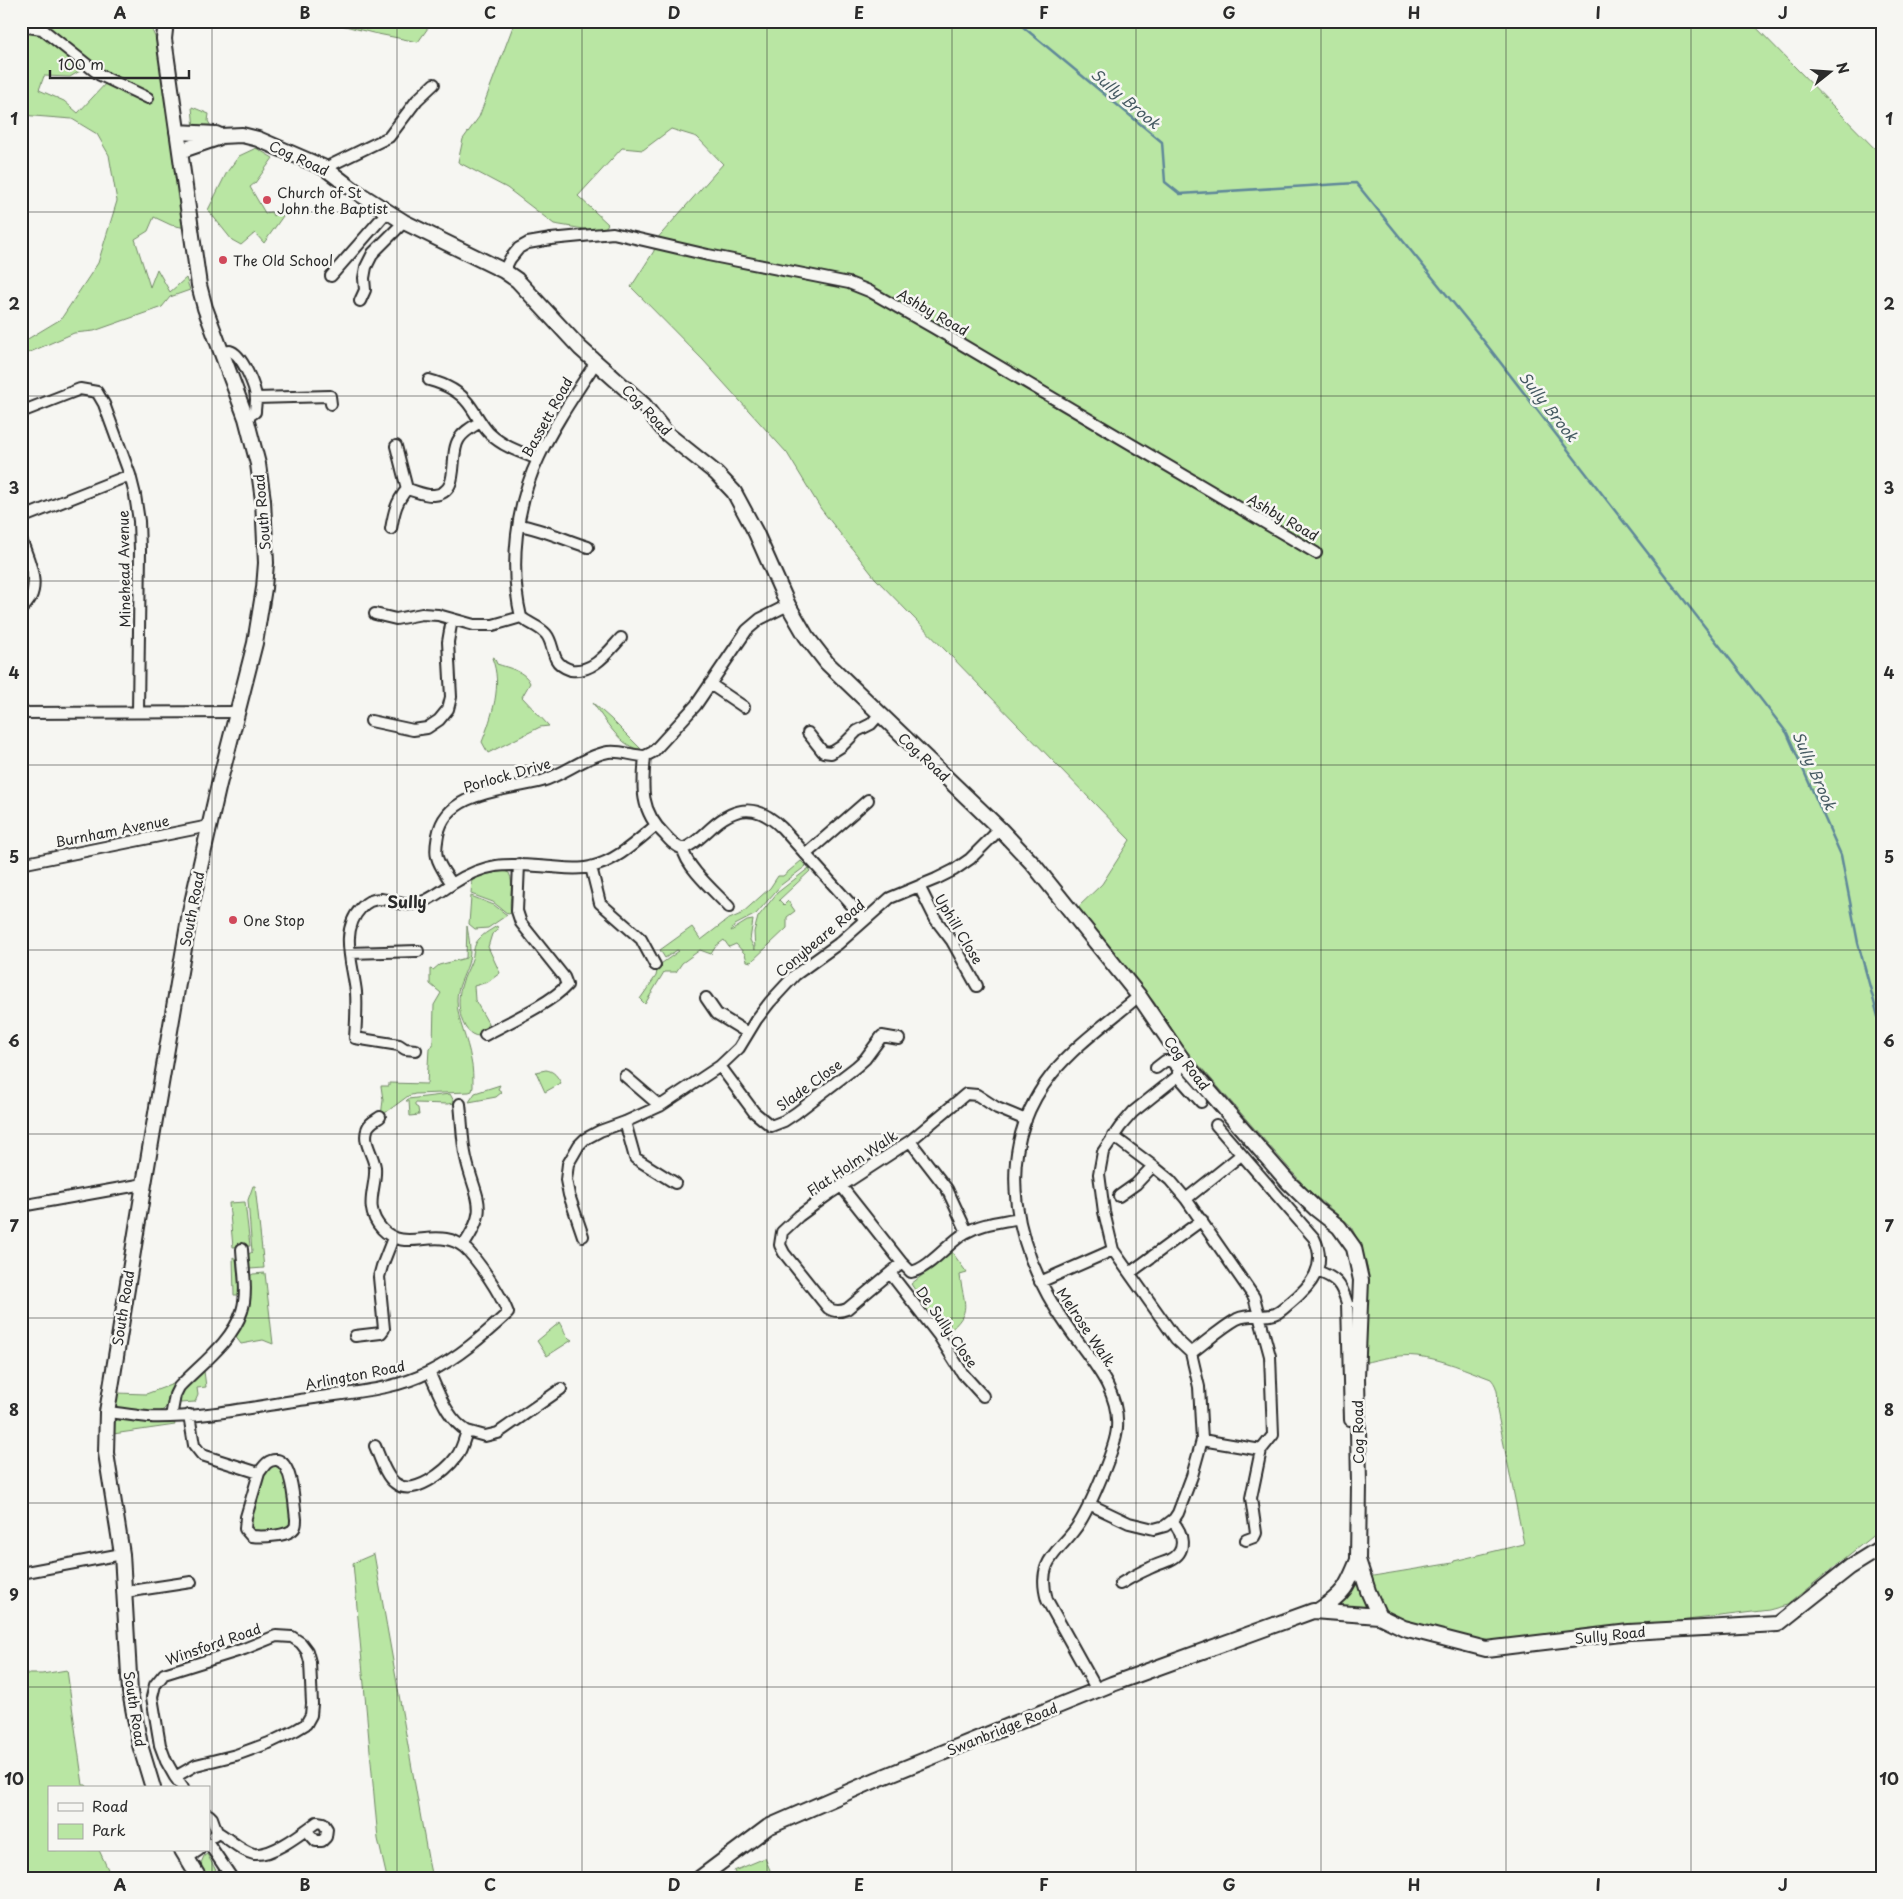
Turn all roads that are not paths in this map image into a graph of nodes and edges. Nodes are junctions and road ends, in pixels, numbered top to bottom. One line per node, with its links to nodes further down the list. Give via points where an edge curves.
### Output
1 (155, 21): 5 (street, South Road)
2 (164, 21): 5 (street, South Road)
3 (42, 25): 4 (street); 7 (street, via 100,76)
4 (21, 26)
5 (164, 39): 8 (street, South Road)
6 (434, 84): 11 (street, via 417,100 389,137)
7 (148, 98)
8 (177, 132): 9 (street, Cog Road); 10 (street, South Road)
9 (220, 136): 10 (street, Cog Road); 11 (street, Cog Road, via 258,139)
10 (180, 151): 17 (street, South Road, via 199,285)
11 (325, 168): 12 (street, Cog Road)
12 (387, 212): 13 (street, Cog Road); 15 (street)
13 (404, 222): 14 (street, Cog Road); 16 (street, via 374,253 366,267 365,290)
14 (504, 270): 18 (street, Cog Road); 34 (street, Ashby Road, via 519,248 528,242 613,233 849,283 870,291 934,328)
15 (330, 276)
16 (360, 302)
17 (222, 352): 20 (street, via 230,351 242,362); 23 (street, South Road)
18 (596, 362): 26 (street, Bassett Road, via 550,434); 35 (street, Cog Road, via 644,405 666,432 734,492)
19 (429, 380): 24 (street, via 456,391 468,402)
20 (256, 398): 21 (street, via 330,396); 23 (street, via 255,412)
21 (331, 404)
22 (21, 412): 27 (street, Minehead Avenue, via 79,390 97,392)
23 (246, 418): 44 (street, South Road, via 263,500 266,563 258,626)
24 (480, 422): 26 (street, via 504,445); 28 (street, via 458,440 449,487 435,495)
25 (396, 446): 28 (street)
26 (538, 459): 30 (street, Bassett Road, via 525,494)
27 (130, 475): 29 (street); 43 (street, Minehead Avenue, via 140,550)
28 (407, 489): 31 (street, via 394,508)
29 (21, 518)
30 (519, 525): 33 (street); 38 (street, Bassett Road, via 516,581)
31 (391, 529)
32 (21, 539): 36 (street, via 34,582 34,592)
33 (588, 547)
34 (1316, 553)
35 (788, 605): 41 (street, via 747,630); 46 (street, Cog Road, via 827,663)
36 (21, 608)
37 (375, 614): 39 (street, via 396,619 422,614)
38 (521, 618): 39 (street, via 491,625 474,625); 40 (street, via 538,626 547,635 556,658 569,669 590,667)
39 (452, 619): 47 (street, via 448,642 451,697 448,709 427,728 413,730)
40 (621, 638)
41 (710, 684): 42 (street); 49 (street, via 696,705 653,752)
42 (744, 706)
43 (138, 712): 44 (street); 45 (street)
44 (238, 712): 51 (street, South Road)
45 (21, 713)
46 (879, 715): 48 (street, via 832,753 824,752); 53 (street, Cog Road)
47 (371, 720)
48 (808, 734)
49 (645, 756): 52 (street, via 642,786 648,813); 59 (street, Porlock Drive, via 616,751 598,754 562,774 490,792 458,804 444,817 436,849 436,857)
50 (868, 800): 55 (street)
51 (209, 826): 56 (street, Burnham Avenue); 88 (street, South Road)
52 (655, 826): 54 (street, via 675,846); 58 (street, via 624,851)
53 (1000, 829): 60 (street, Conybeare Road, via 954,870); 67 (street, Cog Road, via 1033,864)
54 (683, 848): 55 (street, via 699,840 723,818 746,810 772,818); 61 (street, via 690,865)
55 (806, 854): 62 (street)
56 (21, 864)
57 (519, 864): 58 (street, via 568,869); 59 (street, via 481,868); 70 (street, via 517,911 521,923 567,985 536,1007)
58 (591, 867): 65 (street, via 600,903 641,938)
59 (452, 884): 64 (street, via 418,903 403,904 381,899 363,905 350,924)
60 (919, 886): 62 (street, Conybeare Road, via 890,898); 66 (street, Uphill Close)
61 (729, 907)
62 (865, 920): 69 (street, Conybeare Road, via 782,987)
63 (418, 951): 64 (street)
64 (350, 953): 72 (street, via 356,995 355,1038)
65 (655, 965)
66 (977, 986)
67 (1139, 996): 81 (street, Melrose Walk, via 1057,1068 1037,1096); 127 (street, Cog Road, via 1184,1062 1289,1183 1339,1227 1354,1248 1361,1280 1356,1377)
68 (706, 998): 69 (street, via 717,1014)
69 (748, 1033): 73 (street, Conybeare Road, via 739,1048)
70 (485, 1035)
71 (899, 1039): 73 (street, Slade Close, via 882,1036 865,1059 848,1073 784,1122 771,1126 754,1112)
72 (416, 1050)
73 (720, 1066): 79 (street, Conybeare Road)
74 (1156, 1068): 76 (street, via 1165,1061 1171,1061 1178,1068)
75 (625, 1076): 79 (street)
76 (1178, 1076): 77 (street); 84 (street, via 1133,1112)
77 (1201, 1102)
78 (460, 1104): 99 (street, via 466,1158 479,1201 475,1229)
79 (660, 1106): 82 (street, Conybeare Road)
80 (380, 1117): 98 (street, via 367,1129 366,1139 375,1167 371,1196 381,1228)
81 (1026, 1120): 85 (street, Flat Holm Walk, via 970,1094 963,1096); 94 (street, Melrose Walk, via 1015,1169)
82 (625, 1122): 89 (street, via 635,1158); 97 (street, Conybeare Road, via 585,1139 572,1153 566,1180)
83 (1216, 1125): 86 (street)
84 (1113, 1136): 87 (street); 101 (street, via 1103,1152 1099,1174)
85 (910, 1141): 90 (street, Flat Holm Walk); 96 (street, via 947,1189)
86 (1241, 1155): 92 (street); 103 (street, via 1314,1238 1320,1259)
87 (1153, 1166): 91 (street); 92 (street)
88 (144, 1184): 93 (street); 113 (street, South Road)
89 (675, 1184)
90 (842, 1186): 102 (street); 105 (street, Flat Holm Walk, via 784,1229 780,1240 784,1253 828,1308 837,1311 847,1309)
91 (1119, 1196)
92 (1186, 1198): 95 (street)
93 (21, 1206)
94 (1019, 1218): 96 (street, via 984,1224); 106 (street, Melrose Walk)
95 (1202, 1220): 104 (street); 107 (street, via 1254,1297)
96 (967, 1232): 102 (street, via 919,1270 911,1272)
97 (583, 1236)
98 (393, 1238): 99 (street, via 408,1241 447,1239); 108 (street, via 379,1277 384,1329 380,1333)
99 (463, 1246): 110 (street, Arlington Road, via 502,1298 508,1313 485,1334)
100 (242, 1250): 114 (street, via 244,1280 239,1317 232,1333 179,1387)
101 (1113, 1250): 104 (street); 106 (street)
102 (902, 1263): 105 (street)
103 (1317, 1270): 107 (street, via 1303,1293 1278,1313); 116 (street, via 1337,1281 1347,1302)
104 (1130, 1272): 109 (street, via 1176,1338)
105 (890, 1273): 112 (street, De Sully Close, via 940,1336 963,1374)
106 (1040, 1282): 122 (street, Melrose Walk, via 1057,1313 1106,1382 1116,1409 1116,1439)
107 (1258, 1315): 109 (street, via 1238,1318); 120 (street, via 1270,1356 1273,1435)
108 (355, 1336)
109 (1191, 1353): 118 (street, via 1200,1387)
110 (429, 1372): 115 (street, Arlington Road, via 382,1387); 117 (street, via 457,1426)
111 (562, 1389): 117 (street, via 498,1433 485,1436)
112 (983, 1396)
113 (107, 1412): 114 (street, Arlington Road); 126 (street, South Road, via 106,1453)
114 (171, 1416): 115 (street, Arlington Road)
115 (189, 1416): 121 (street, via 194,1445 202,1455)
116 (1350, 1420)
117 (467, 1431): 119 (street, via 457,1456 442,1471 423,1484 406,1488 391,1480)
118 (1202, 1440): 120 (street); 123 (street, via 1192,1476)
119 (375, 1446)
120 (1261, 1450): 124 (street, via 1250,1498 1256,1533)
121 (259, 1473): 121 (street, via 266,1463 275,1460 288,1468 296,1519 290,1533 257,1537 245,1529)
122 (1089, 1504): 123 (street, via 1129,1522 1154,1528); 134 (street, Melrose Walk, via 1079,1525 1049,1560 1044,1584 1047,1600)
123 (1172, 1521): 130 (street, via 1183,1540 1178,1554 1172,1560)
124 (1246, 1540)
125 (1882, 1547): 133 (street, Sully Road, via 1850,1567 1778,1624 1629,1632 1486,1649 1404,1628)
126 (122, 1554): 128 (street); 131 (street, South Road)
127 (1358, 1560): 132 (street, Cog Road, via 1338,1598); 133 (street, Cog Road)
128 (21, 1573)
129 (191, 1582): 131 (street)
130 (1120, 1584)
131 (125, 1592): 136 (street, South Road, via 130,1692 140,1745)
132 (1320, 1610): 133 (street, Sully Road); 134 (street, Swanbridge Road, via 1298,1615)
133 (1379, 1616)
134 (1097, 1690): 146 (street, Swanbridge Road, via 768,1827)
135 (175, 1777): 135 (street, Winsford Road, via 160,1745 152,1697 155,1685 164,1674 276,1636 292,1637 301,1643 310,1662 312,1704 306,1724 269,1743 196,1765); 137 (street, Winsford Road)
136 (152, 1786)
137 (182, 1786)
138 (210, 1816): 140 (street)
139 (306, 1830): 140 (street, via 272,1850 255,1854)
140 (217, 1832): 141 (street)
141 (210, 1842)
142 (210, 1845): 145 (street)
143 (185, 1854): 144 (street)
144 (198, 1878)
145 (232, 1878)
146 (700, 1878)

